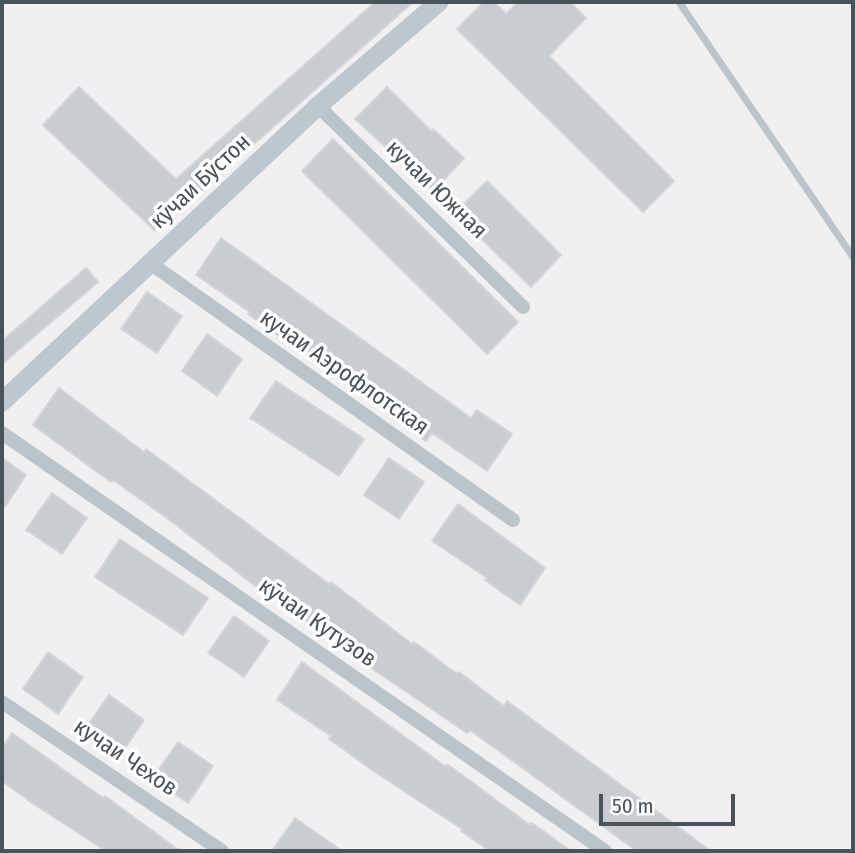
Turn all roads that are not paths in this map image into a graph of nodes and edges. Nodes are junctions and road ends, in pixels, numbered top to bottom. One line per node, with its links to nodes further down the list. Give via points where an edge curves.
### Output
1 (439, 2): 3 (main road, кӯчаи Бӯстон)
2 (679, 2): 4 (lane)
3 (318, 106): 5 (main road, кӯчаи Бӯстон); 6 (street, кучаи Южная)
4 (853, 257)
5 (150, 264): 7 (main road, кӯчаи Бӯстон); 9 (street, кучаи Аэрофлотская)
6 (523, 307)
7 (2, 402)
8 (2, 433): 12 (street, кӯчаи Кутузов)
9 (513, 520)
10 (2, 702): 11 (street, кучаи Чехов)
11 (222, 851)
12 (605, 851)

